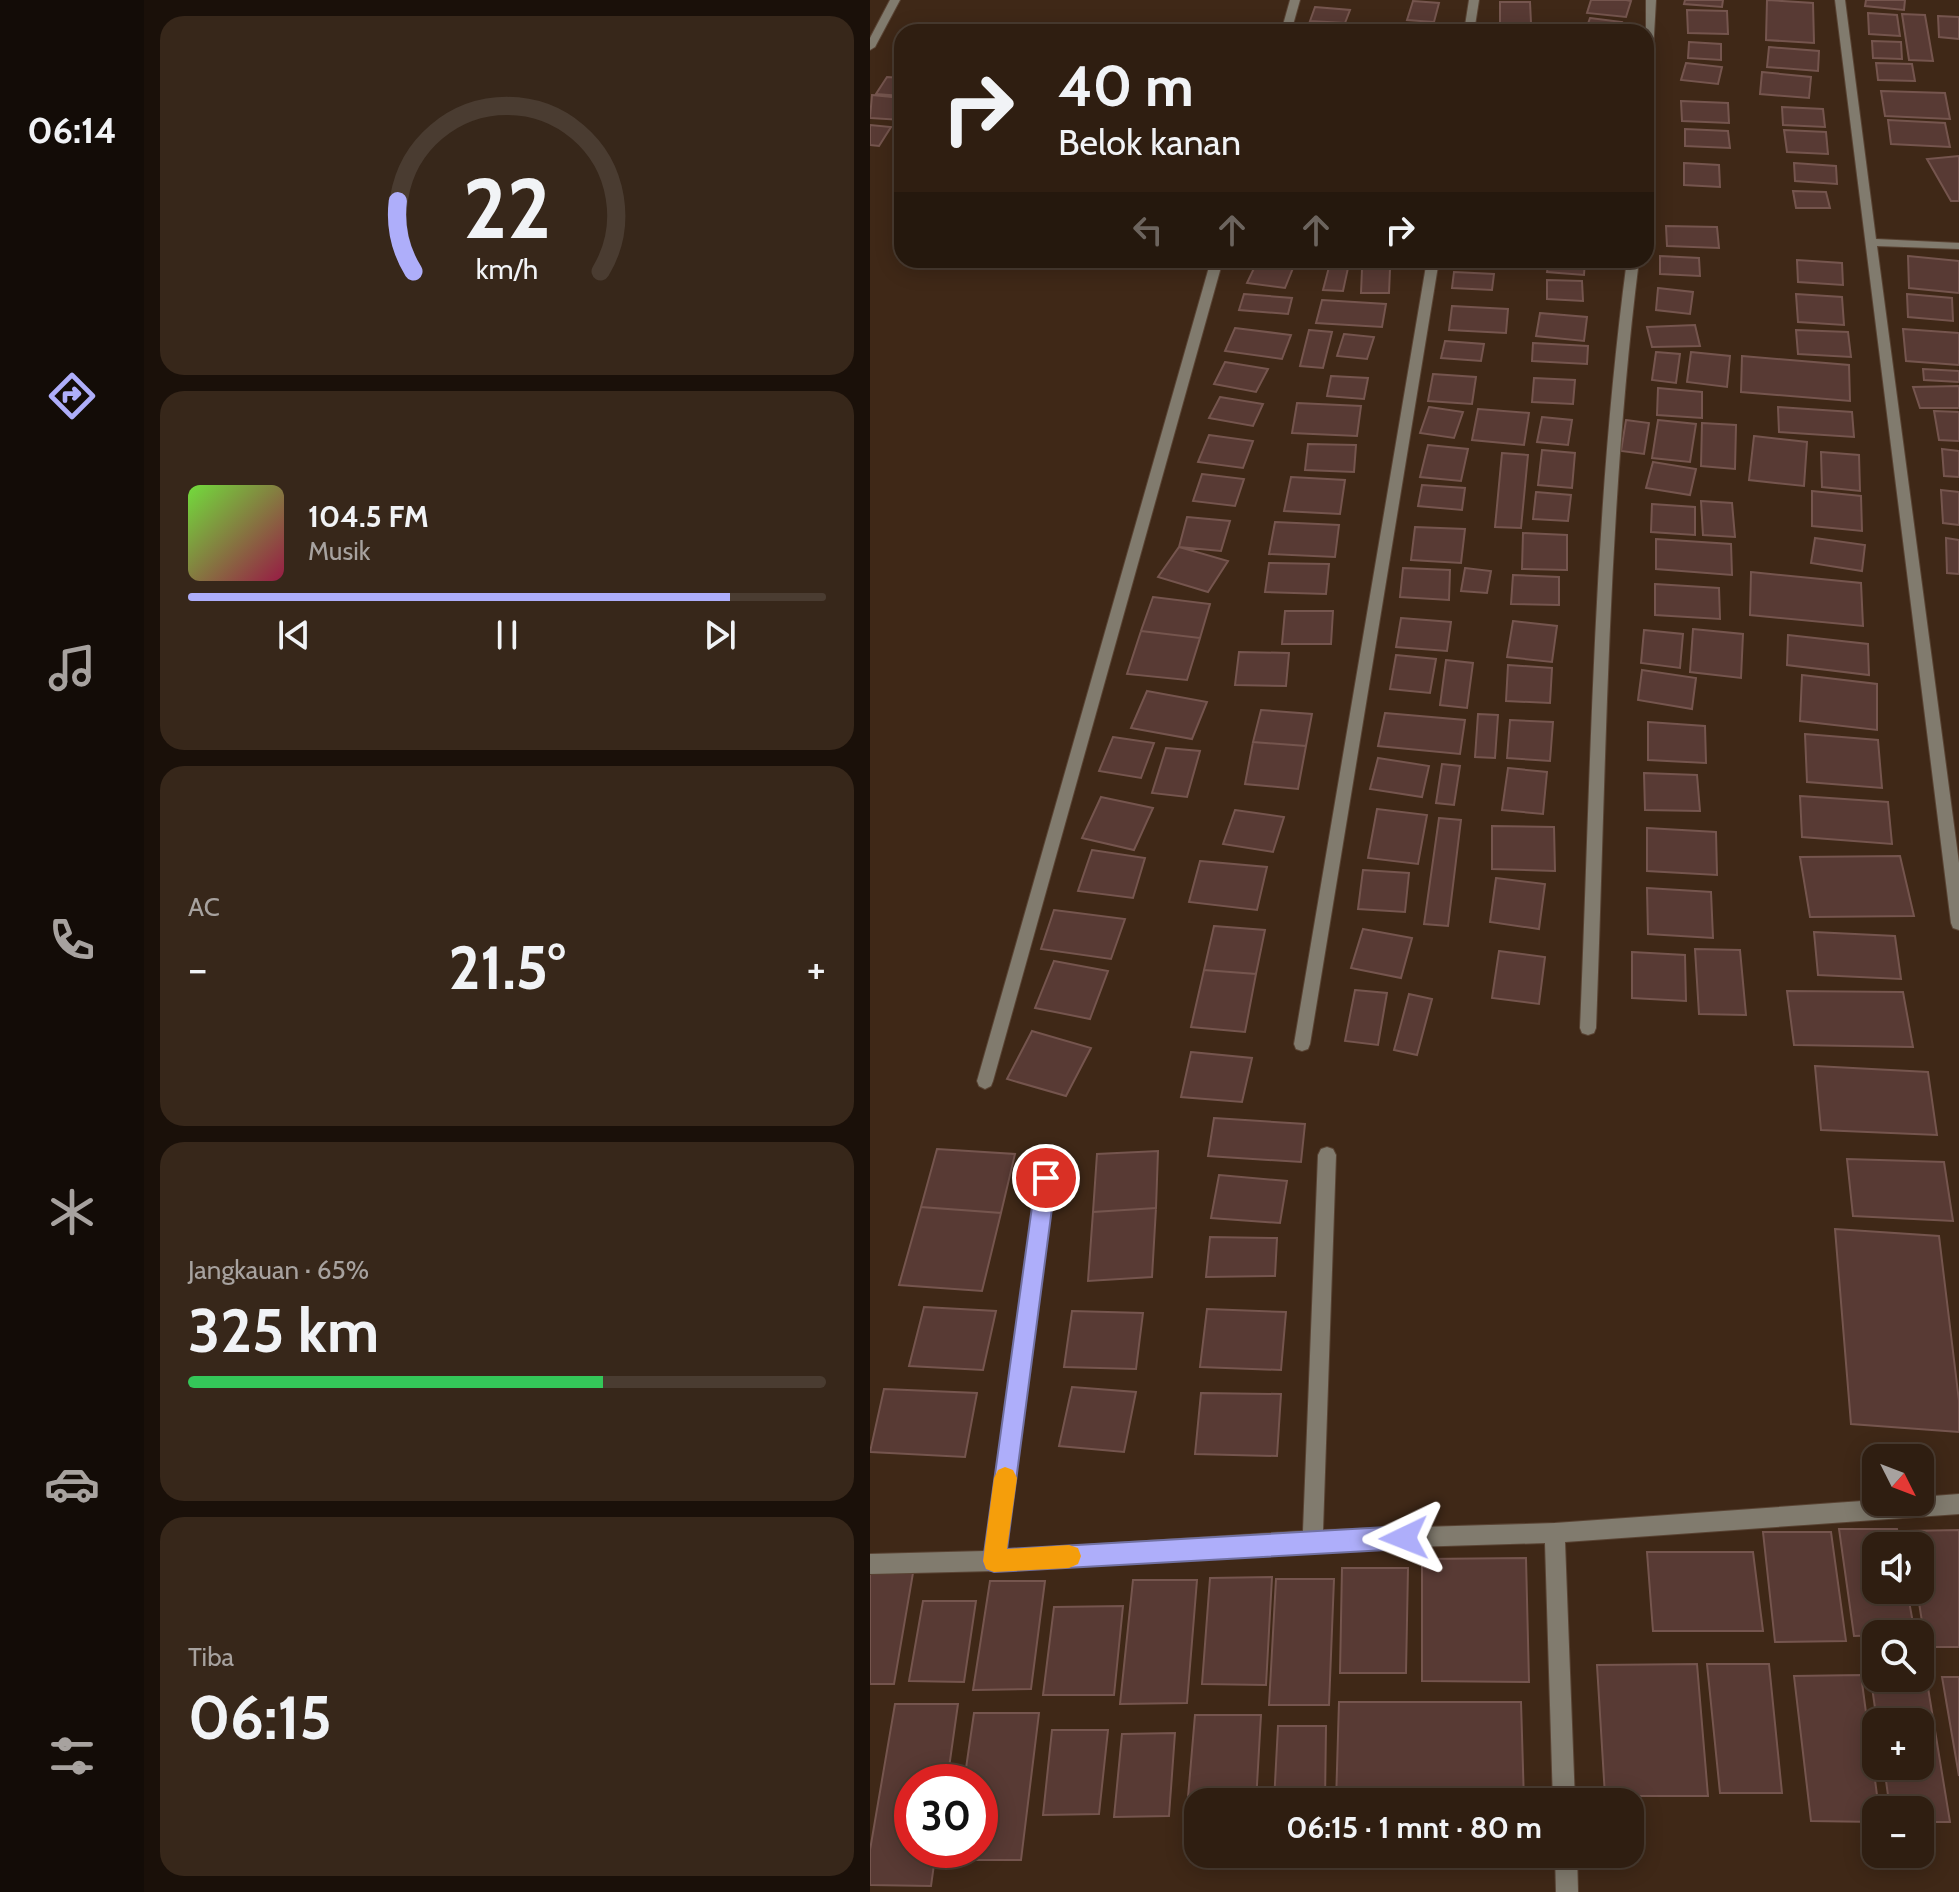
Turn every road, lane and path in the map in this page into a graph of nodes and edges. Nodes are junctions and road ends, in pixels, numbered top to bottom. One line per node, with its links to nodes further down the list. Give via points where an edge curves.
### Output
1 (895, 0): 9 (street)
2 (1295, 0): 6 (street)
3 (1474, 0): 7 (street)
4 (1651, 0): 8 (street)
5 (1840, 0): 10 (street)
6 (1288, 24)
7 (1470, 24)
8 (1650, 24)
9 (870, 47)
10 (1872, 242): 11 (street); 15 (street)
11 (1959, 246)
12 (1215, 268): 18 (street)
13 (1432, 268): 17 (street)
14 (1632, 268): 16 (street, via 1610,488)
15 (1959, 923)
16 (1588, 1028)
17 (1302, 1044)
18 (985, 1081)
19 (1327, 1155): 23 (street)
20 (1046, 1178): 24 (street)
21 (1959, 1504): 22 (street)
22 (1555, 1533): 23 (street); 26 (street)
23 (1313, 1540): 24 (street)
24 (994, 1561): 25 (street)
25 (870, 1564)
26 (1564, 1788)
27 (1566, 1868): 28 (street)
28 (1567, 1892)

